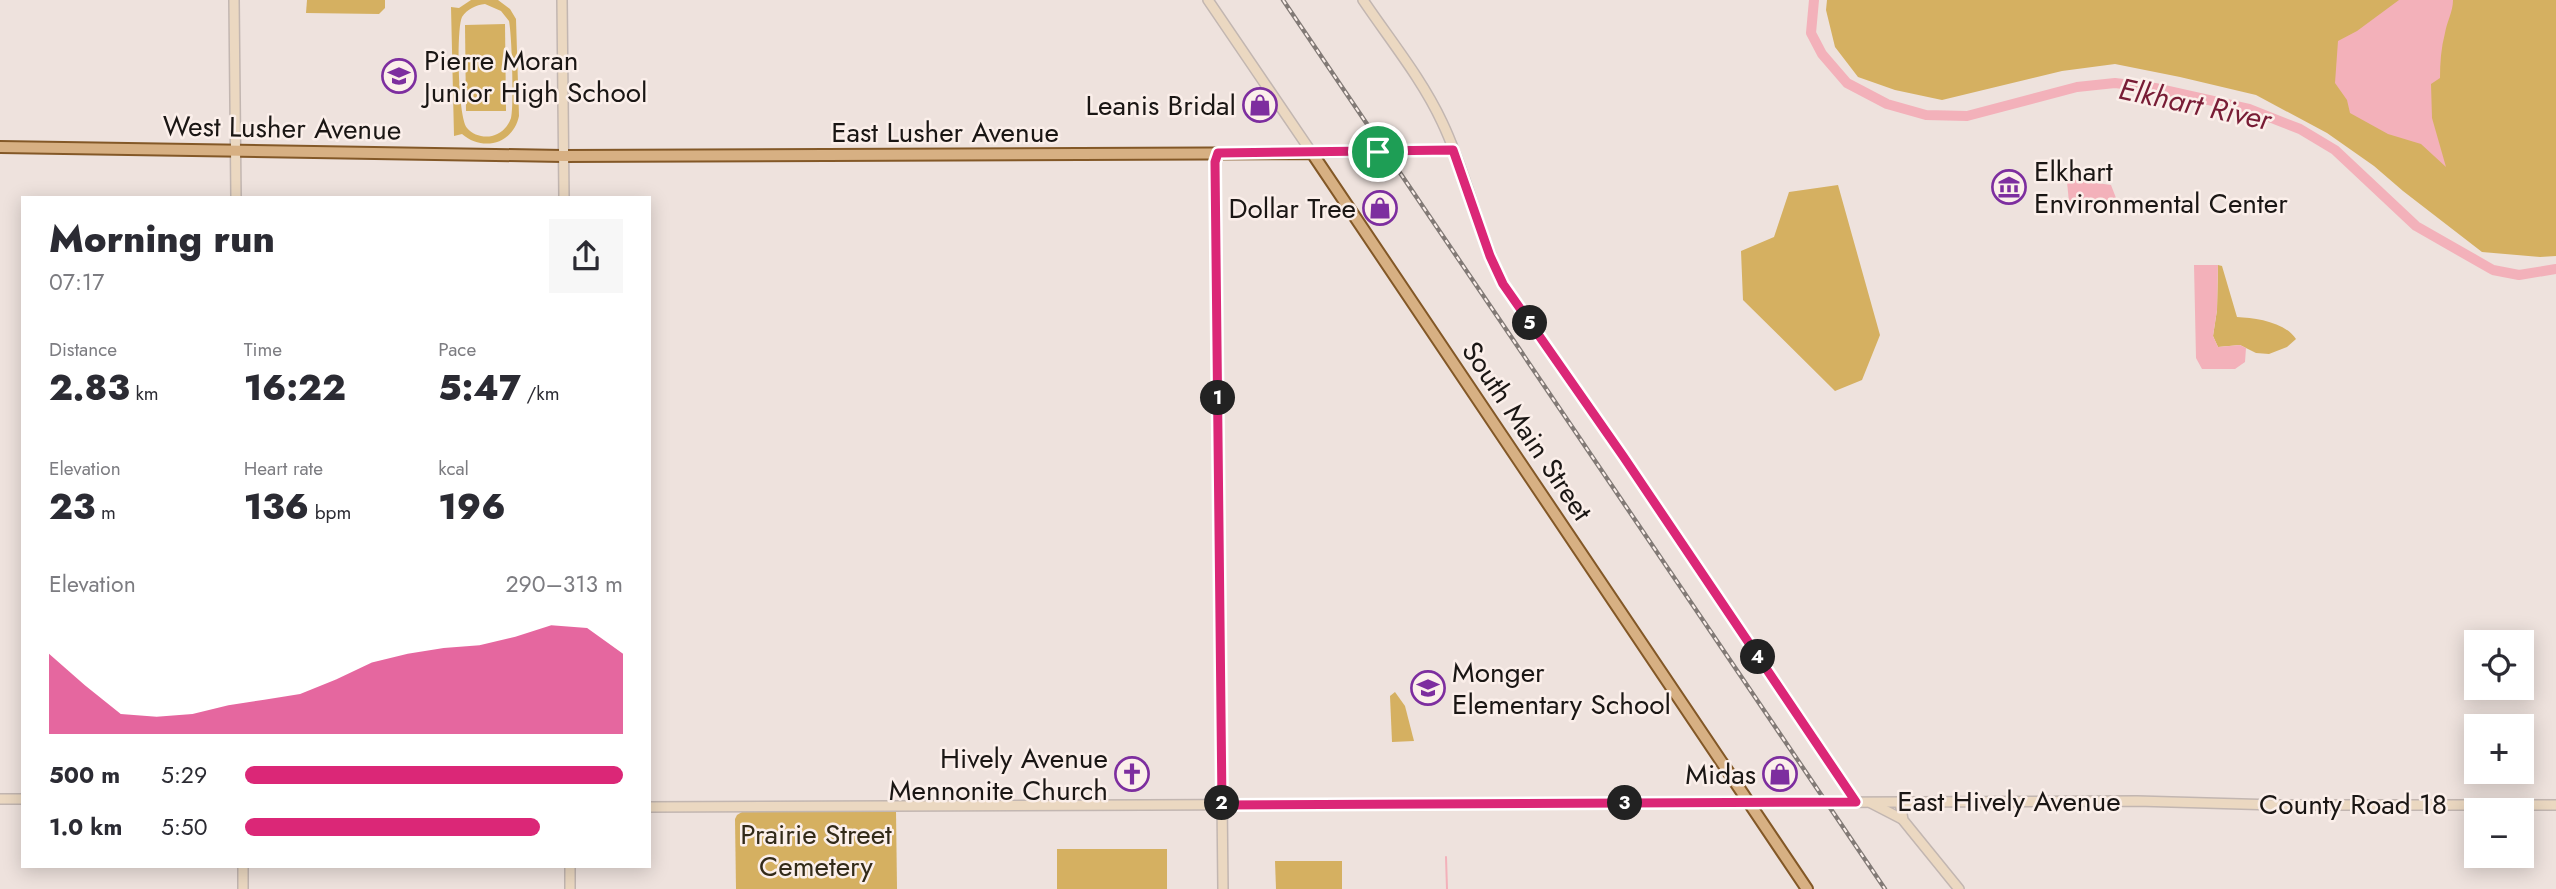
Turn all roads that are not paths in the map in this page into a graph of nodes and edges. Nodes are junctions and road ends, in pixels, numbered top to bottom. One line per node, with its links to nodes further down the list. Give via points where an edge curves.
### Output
1 (234, 0): 6 (street)
2 (562, 0): 10 (street)
3 (1208, 0): 9 (street, South Main Street)
4 (1363, 0): 7 (street, via 1425,92)
5 (0, 147): 6 (main road, West Lusher Avenue)
6 (235, 150): 10 (main road, West Lusher Avenue); 11 (street)
7 (1453, 150): 9 (street, East Lusher Avenue); 17 (street, via 1503,284)
8 (1218, 153): 9 (main road, East Lusher Avenue); 10 (main road, East Lusher Avenue); 20 (street)
9 (1312, 153): 16 (main road, South Main Street)
10 (563, 156): 12 (street)
11 (236, 196)
12 (564, 196)
13 (0, 799): 14 (street)
14 (21, 799)
15 (2193, 801): 19 (street, East Hively Avenue); 21 (street, County Road 18)
16 (1749, 802): 17 (street, East Hively Avenue); 20 (street, East Hively Avenue); 29 (main road, South Main Street)
17 (1856, 802): 18 (street, East Hively Avenue)
18 (1867, 802): 19 (street, East Hively Avenue); 23 (street)
19 (1900, 802): 23 (street)
20 (1222, 805): 22 (street, East Hively Avenue); 28 (street)
21 (2556, 805)
22 (651, 807)
23 (1903, 820): 30 (street)
24 (243, 868): 26 (street)
25 (570, 868): 27 (street)
26 (243, 889)
27 (570, 889)
28 (1223, 889)
29 (1807, 889)
30 (1959, 889)

